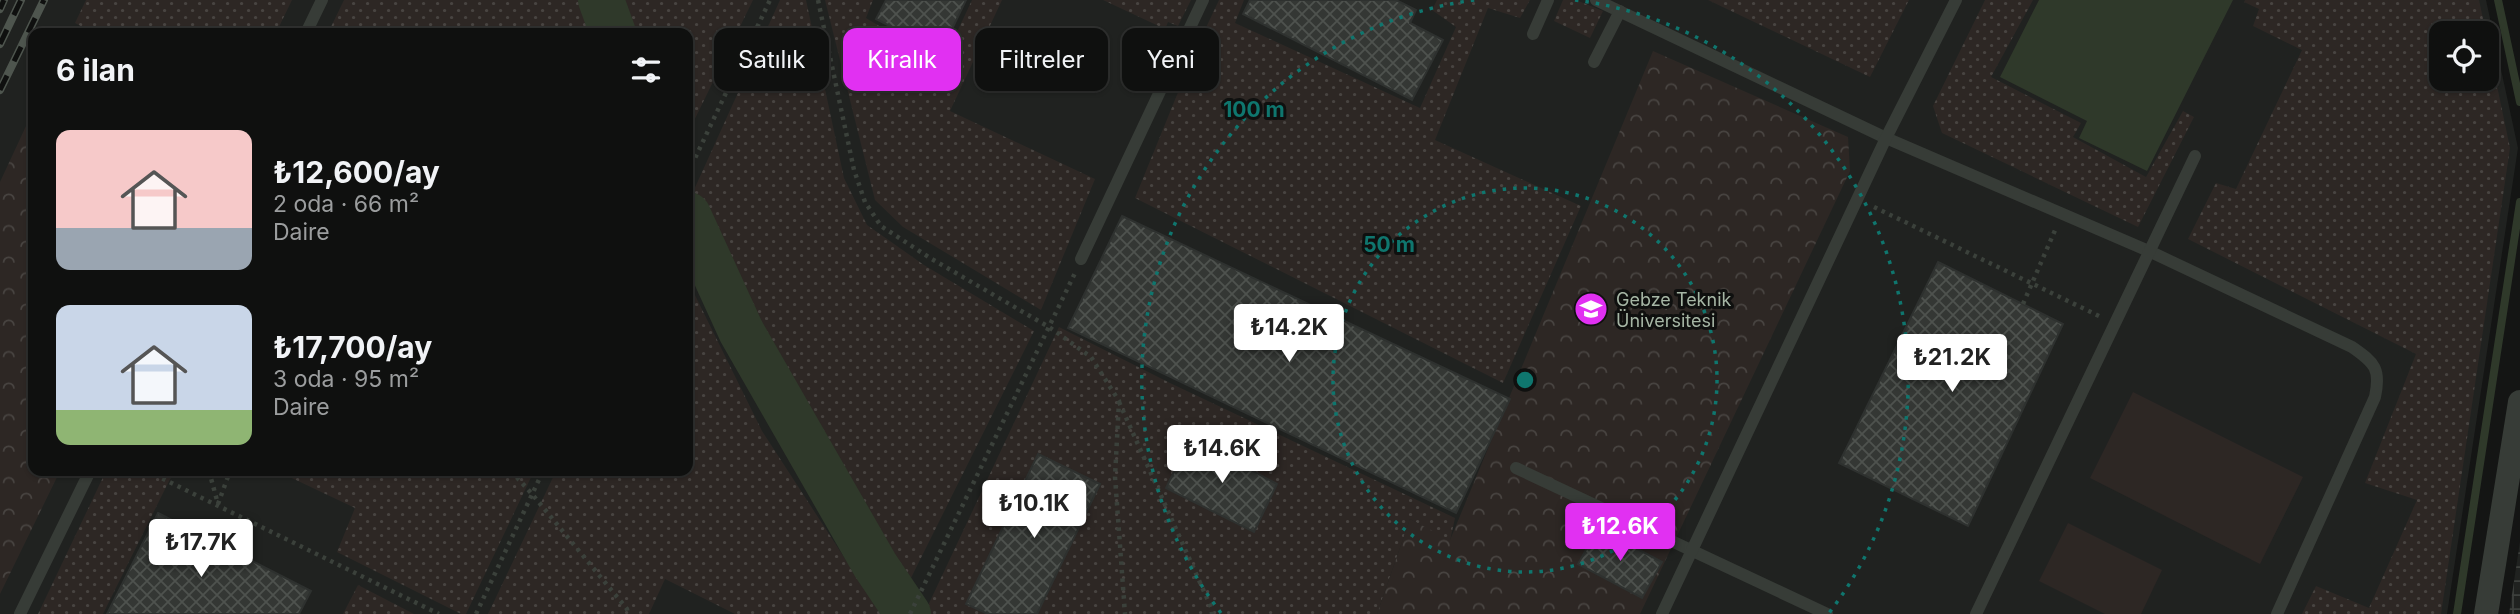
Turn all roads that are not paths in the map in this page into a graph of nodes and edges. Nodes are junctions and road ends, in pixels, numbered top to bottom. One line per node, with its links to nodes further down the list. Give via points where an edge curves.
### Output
1 (321, 0): 7 (lane)
2 (1203, 0): 8 (lane)
3 (1548, 0): 9 (lane)
4 (1596, 0): 6 (lane)
5 (1956, 0): 12 (lane)
6 (1620, 12): 10 (lane); 12 (lane)
7 (308, 28)
8 (1189, 28)
9 (1533, 34)
10 (1594, 62)
11 (1159, 91): 15 (lane)
12 (1886, 138): 14 (lane); 19 (lane)
13 (2195, 156): 14 (lane)
14 (2151, 252): 23 (lane); 24 (lane, via 2352,347 2370,360 2378,378 2375,397)
15 (1081, 259)
16 (2520, 402): 25 (street)
17 (1516, 468): 19 (lane)
18 (88, 476): 20 (lane)
19 (1693, 550): 21 (lane); 22 (lane)
20 (20, 614)
21 (1662, 614)
22 (1826, 614)
23 (1976, 614)
24 (2277, 614)
25 (2486, 614)

